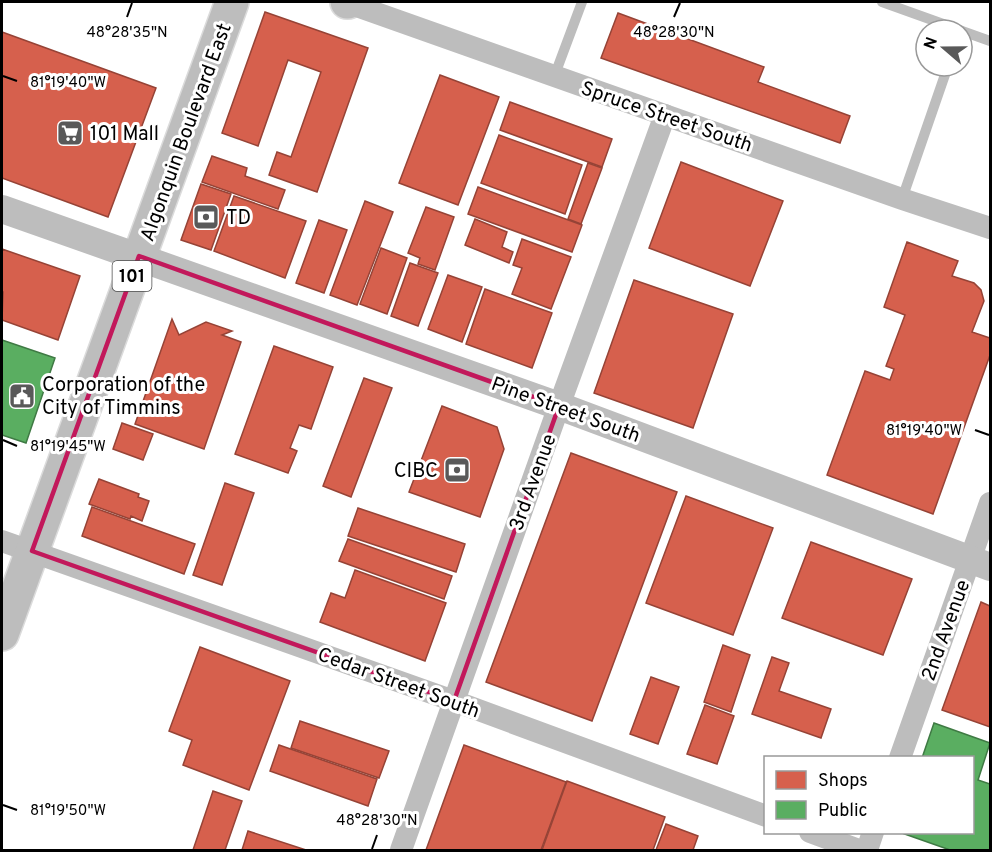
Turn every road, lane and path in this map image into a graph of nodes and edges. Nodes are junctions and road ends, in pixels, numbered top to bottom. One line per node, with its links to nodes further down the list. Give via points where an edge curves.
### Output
1 (232, 2): 14 (main road, Algonquin Boulevard East / 101)
2 (347, 2): 8 (street, Spruce Street South)
3 (582, 2): 8 (lane)
4 (882, 2): 5 (lane)
5 (927, 18)
6 (974, 35): 7 (lane)
7 (990, 41)
8 (554, 77): 10 (street, Spruce Street South)
9 (944, 78): 11 (lane)
10 (665, 115): 11 (street, Spruce Street South); 15 (street, 3rd Avenue)
11 (902, 199): 13 (street, Spruce Street South)
12 (2, 209): 14 (street, Pine Street South)
13 (990, 228)
14 (139, 256): 15 (street, Pine Street South); 17 (main road, Algonquin Boulevard East / 101)
15 (559, 406): 18 (street, Pine Street South); 20 (street, 3rd Avenue)
16 (990, 503): 18 (street, 2nd Avenue)
17 (16, 546): 19 (main road, Algonquin Boulevard East / 101); 20 (street, Cedar Street South)
18 (980, 563): 21 (street, 2nd Avenue)
19 (2, 634)
20 (454, 701): 22 (street, Cedar Street South); 25 (street, 3rd Avenue)
21 (901, 756)
22 (764, 816)
23 (815, 834): 26 (street)
24 (872, 834): 27 (street)
25 (401, 850)
26 (859, 850)
27 (867, 850)

